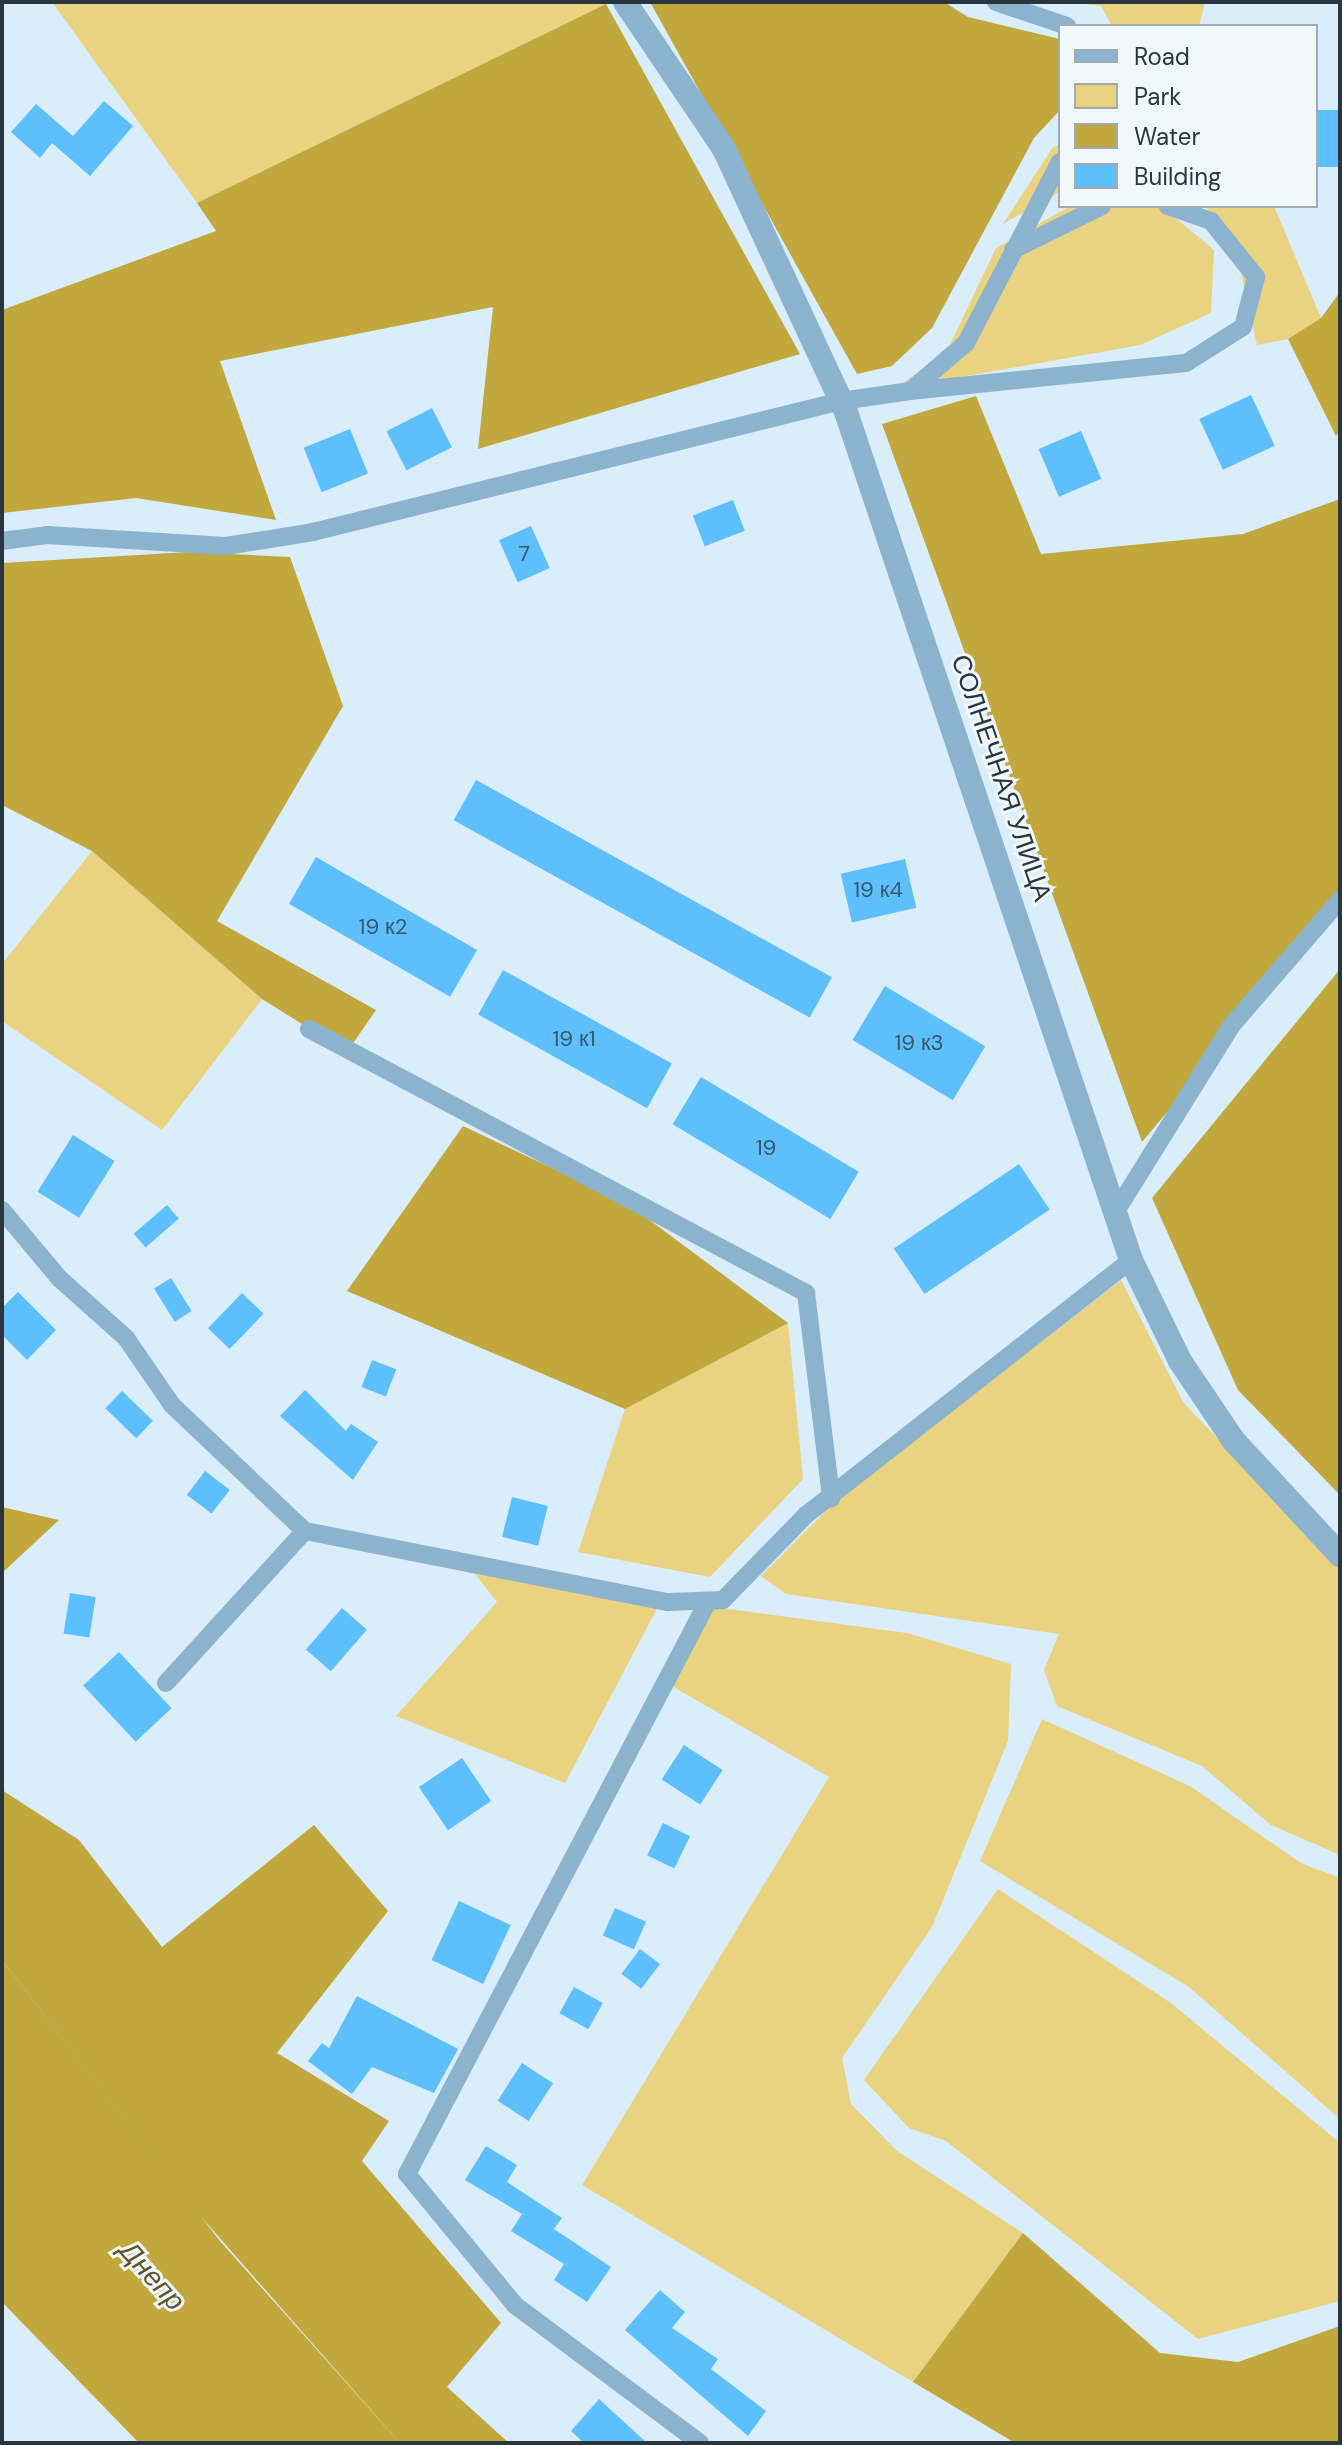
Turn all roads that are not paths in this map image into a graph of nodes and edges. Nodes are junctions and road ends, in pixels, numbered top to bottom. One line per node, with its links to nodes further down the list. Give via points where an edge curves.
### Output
1 (625, 2): 9 (street, СОЛНЕЧНАЯ УЛИЦА, via 724,149)
2 (996, 2): 3 (street)
3 (1061, 24)
4 (1058, 166): 7 (street)
5 (1098, 208): 7 (street)
6 (1174, 208): 8 (street, via 1211,221 1256,277 1243,327 1186,363)
7 (1013, 250): 8 (street, via 966,343)
8 (910, 391): 9 (street)
9 (841, 401): 10 (street, via 313,532 226,546 47,535); 13 (street, СОЛНЕЧНАЯ УЛИЦА)
10 (2, 541)
11 (1340, 900): 13 (street, via 1232,1025)
12 (309, 1029): 16 (street, via 806,1293)
13 (1118, 1208): 15 (street, СОЛНЕЧНАЯ УЛИЦА)
14 (2, 1210): 17 (street, via 60,1279 126,1338 172,1405)
15 (1131, 1260): 16 (street); 18 (street, СОЛНЕЧНАЯ УЛИЦА, via 1180,1361 1234,1441)
16 (831, 1498): 19 (street, via 723,1600)
17 (305, 1531): 19 (street); 20 (street)
18 (1340, 1555)
19 (707, 1603): 21 (street, via 407,2174 515,2305)
20 (166, 1683)
21 (700, 2443)

